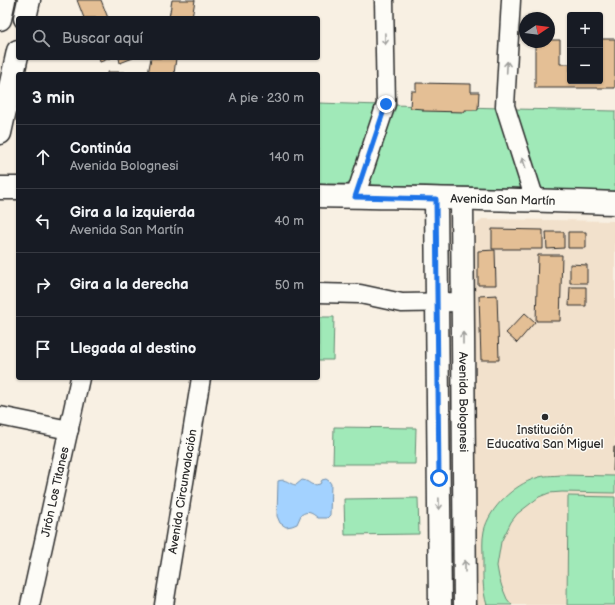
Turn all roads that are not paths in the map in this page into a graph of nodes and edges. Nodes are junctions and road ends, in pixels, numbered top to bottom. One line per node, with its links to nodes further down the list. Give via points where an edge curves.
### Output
1 (4, 0): 6 (main road)
2 (29, 0): 5 (main road)
3 (384, 0): 12 (street, one-way to 12, via 386,104)
4 (511, 0): 15 (street, one-way to 4, via 505,106)
5 (25, 16)
6 (0, 19)
7 (16, 60): 8 (main road)
8 (0, 133)
9 (0, 188): 10 (main road)
10 (16, 188)
11 (320, 196): 12 (main road, Avenida San Martín)
12 (355, 197): 13 (main road, Avenida San Martín)
13 (436, 199): 14 (main road, Avenida San Martín); 18 (main road)
14 (462, 200): 15 (main road, Avenida San Martín); 19 (main road, Avenida Bolognesi)
15 (535, 200): 16 (main road, Avenida San Martín)
16 (615, 203)
17 (320, 293): 18 (street, via 360,294 402,303)
18 (437, 302): 19 (street); 26 (main road, one-way to 26)
19 (463, 302): 27 (main road, Avenida Bolognesi, one-way to 19)
20 (80, 380): 23 (street, Jirón Los Titanes)
21 (201, 380): 25 (street, Avenida Circunvalación)
22 (0, 416): 23 (street)
23 (69, 430): 24 (street, Jirón Los Titanes)
24 (30, 605)
25 (164, 605)
26 (440, 605)
27 (465, 605)

